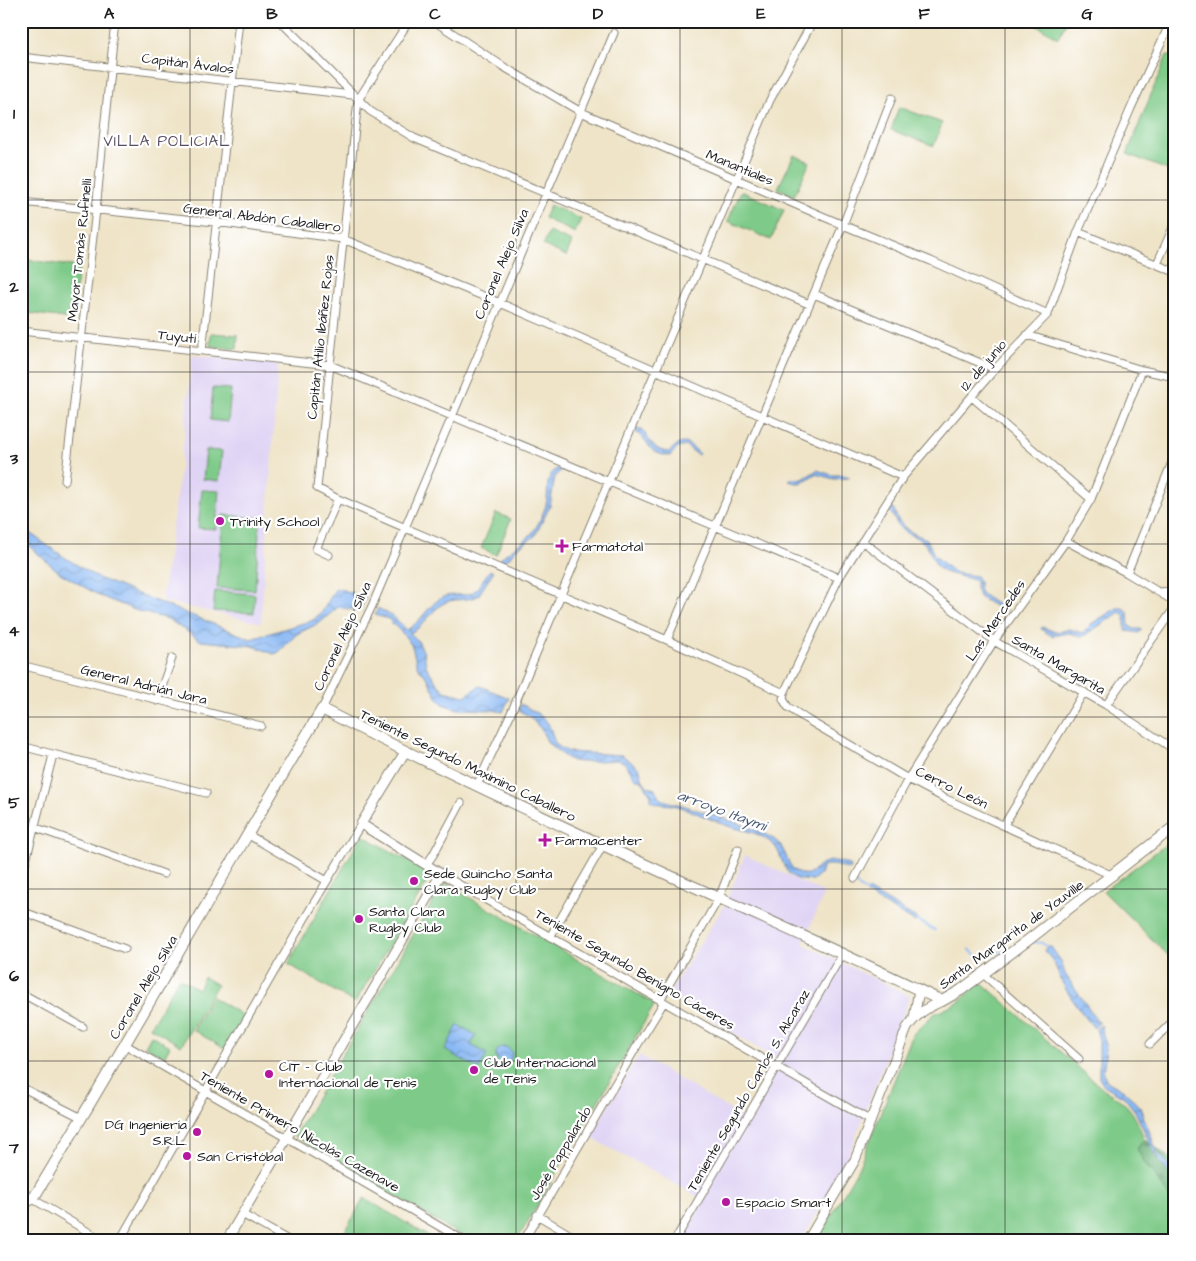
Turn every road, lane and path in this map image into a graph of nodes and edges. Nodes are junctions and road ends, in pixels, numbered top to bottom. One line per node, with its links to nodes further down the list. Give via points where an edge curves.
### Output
1 (115, 21): 10 (street, Mayor Tomás Rufinelli)
2 (238, 21): 11 (street)
3 (280, 21): 12 (street)
4 (409, 21): 12 (street)
5 (434, 21): 14 (street, Manantiales)
6 (813, 21): 15 (street, via 770,100)
7 (1171, 21): 22 (street, 12 de junio)
8 (614, 33): 14 (street, Coronel Alejo Silva)
9 (21, 57): 10 (street, Capitán Ávalos)
10 (110, 67): 11 (street, Capitán Ávalos); 18 (street, Mayor Tomás Rufinelli)
11 (232, 81): 12 (street, Capitán Ávalos); 19 (street)
12 (355, 97): 16 (street, via 370,111 414,138); 23 (street, Capitán Atilio Ibáñez Rojas)
13 (892, 98): 21 (street)
14 (581, 112): 15 (street, Manantiales); 16 (street, Coronel Alejo Silva)
15 (736, 179): 21 (street, Manantiales); 24 (street)
16 (546, 194): 24 (street); 28 (street, Coronel Alejo Silva)
17 (21, 202): 18 (street, General Abdón Caballero)
18 (96, 210): 19 (street, General Abdón Caballero); 33 (street, Mayor Tomás Rufinelli)
19 (215, 222): 23 (street, General Abdón Caballero); 34 (street)
20 (1175, 223): 25 (street)
21 (843, 225): 27 (street); 30 (street, Manantiales)
22 (1078, 232): 25 (street); 30 (street, 12 de junio)
23 (343, 239): 28 (street, General Abdón Caballero); 35 (street, Capitán Atilio Ibáñez Rojas)
24 (702, 259): 29 (street); 37 (street)
25 (1156, 264): 26 (street)
26 (1175, 272)
27 (814, 294): 29 (street); 36 (street)
28 (500, 303): 37 (street, General Abdón Caballero); 42 (street, Coronel Alejo Silva)
29 (809, 304): 41 (street)
30 (1048, 314): 32 (street, 12 de junio)
31 (21, 331): 33 (street, Tuyutí)
32 (1027, 334): 36 (street, 12 de junio); 38 (street)
33 (82, 338): 34 (street, Tuyutí); 45 (street, Mayor Tomás Rufinelli)
34 (202, 351): 35 (street, Tuyutí)
35 (330, 366): 42 (street, Tuyutí); 47 (street, Capitán Atilio Ibáñez Rojas, via 317,488)
36 (995, 369): 40 (street, 12 de junio)
37 (655, 370): 41 (street, General Abdón Caballero); 46 (street)
38 (1142, 370): 39 (street); 48 (street, Las Mercedes)
39 (1175, 377)
40 (972, 396): 44 (street, 12 de junio); 48 (street)
41 (762, 415): 44 (street, General Abdón Caballero); 49 (street)
42 (452, 417): 46 (street, Tuyutí); 50 (street, Coronel Alejo Silva)
43 (1175, 455): 54 (street)
44 (903, 477): 51 (street, 12 de junio)
45 (65, 481)
46 (608, 481): 49 (street, Tuyutí); 58 (street)
47 (338, 499): 50 (street); 53 (street, via 316,549)
48 (1091, 499): 52 (street, Las Mercedes)
49 (716, 526): 55 (street, Tuyutí); 61 (street)
50 (405, 528): 58 (street); 69 (street, Coronel Alejo Silva)
51 (862, 541): 55 (street, 12 de junio); 62 (street, Santa Margarita)
52 (1066, 541): 54 (street); 62 (street, Las Mercedes)
53 (329, 555)
54 (1127, 573): 57 (street)
55 (839, 578): 66 (street, 12 de junio)
56 (1175, 591): 57 (street)
57 (1158, 592): 59 (street)
58 (560, 595): 61 (street); 76 (street)
59 (1175, 602)
60 (1175, 607): 68 (street)
61 (667, 640): 66 (street)
62 (994, 641): 65 (street, Santa Margarita); 75 (street, Las Mercedes)
63 (172, 658): 67 (street)
64 (21, 666): 67 (street, General Adrián Jara)
65 (1084, 692): 68 (street, Santa Margarita); 80 (street)
66 (784, 693): 75 (street, Cerro León, via 783,699 788,707)
67 (157, 701): 70 (street, General Adrián Jara)
68 (1106, 705): 72 (street, Santa Margarita)
69 (322, 710): 73 (main road, Teniente Segundo Maximino Caballero); 83 (main road, Coronel Alejo Silva)
70 (261, 726)
71 (21, 746): 74 (street)
72 (1175, 750)
73 (405, 752): 76 (main road, Teniente Segundo Maximino Caballero); 79 (street)
74 (54, 754): 77 (street); 82 (street)
75 (908, 779): 80 (street, Cerro León); 90 (street, Las Mercedes)
76 (477, 785): 84 (main road, Teniente Segundo Maximino Caballero)
77 (206, 794)
78 (461, 803): 86 (street)
79 (361, 824): 86 (street, Teniente Segundo Benigno Cáceres); 92 (street)
80 (1004, 825): 89 (street, Cerro León)
81 (1175, 826): 89 (main road, Santa Margarita de Youville)
82 (34, 827): 87 (street); 91 (street)
83 (247, 834): 92 (street); 106 (main road, Coronel Alejo Silva)
84 (602, 845): 93 (main road, Teniente Segundo Maximino Caballero); 95 (street)
85 (738, 849): 93 (street, José Pappalardo)
86 (426, 864): 88 (street, Teniente Segundo Benigno Cáceres)
87 (164, 874)
88 (441, 874): 95 (street, Teniente Segundo Benigno Cáceres); 114 (street)
89 (1113, 876): 98 (main road, Santa Margarita de Youville)
90 (855, 878)
91 (21, 880)
92 (327, 881): 111 (street)
93 (719, 898): 97 (main road, Teniente Segundo Maximino Caballero); 101 (street, José Pappalardo)
94 (21, 912): 96 (street)
95 (550, 937): 101 (street, Teniente Segundo Benigno Cáceres)
96 (125, 949)
97 (843, 953): 99 (main road, Teniente Segundo Maximino Caballero); 109 (street, Teniente Segundo Carlos S. Alcaraz)
98 (984, 974): 102 (main road, Santa Margarita de Youville); 108 (street)
99 (919, 990): 102 (main road, Teniente Segundo Maximino Caballero); 103 (street)
100 (21, 993): 105 (street)
101 (662, 1001): 109 (street, Teniente Segundo Benigno Cáceres); 119 (street, José Pappalardo)
102 (942, 1001): 103 (street, Santa Margarita de Youville)
103 (914, 1018): 113 (street, Santa Margarita de Youville, via 907,1028)
104 (1175, 1019): 107 (street)
105 (83, 1027)
106 (124, 1044): 111 (street, Teniente Primero Nicolás Cazenave); 112 (main road, Coronel Alejo Silva)
107 (1150, 1044)
108 (1079, 1059)
109 (776, 1066): 113 (street, Teniente Segundo Benigno Cáceres); 127 (street, Teniente Segundo Carlos S. Alcaraz)
110 (21, 1087): 112 (street)
111 (205, 1091): 114 (street, Teniente Primero Nicolás Cazenave); 121 (street)
112 (82, 1118): 116 (main road, Coronel Alejo Silva)
113 (871, 1121): 128 (street, Santa Margarita de Youville, via 854,1160)
114 (286, 1138): 118 (street); 124 (street, Teniente Primero Nicolás Cazenave)
115 (21, 1192): 116 (street)
116 (33, 1199): 117 (main road, Coronel Alejo Silva); 120 (street)
117 (21, 1212)
118 (242, 1214): 122 (street); 123 (street)
119 (538, 1215): 125 (street, José Pappalardo); 126 (street)
120 (102, 1240)
121 (120, 1240)
122 (227, 1240)
123 (288, 1240)
124 (463, 1240)
125 (524, 1240)
126 (579, 1240)
127 (675, 1240)
128 (808, 1240)

